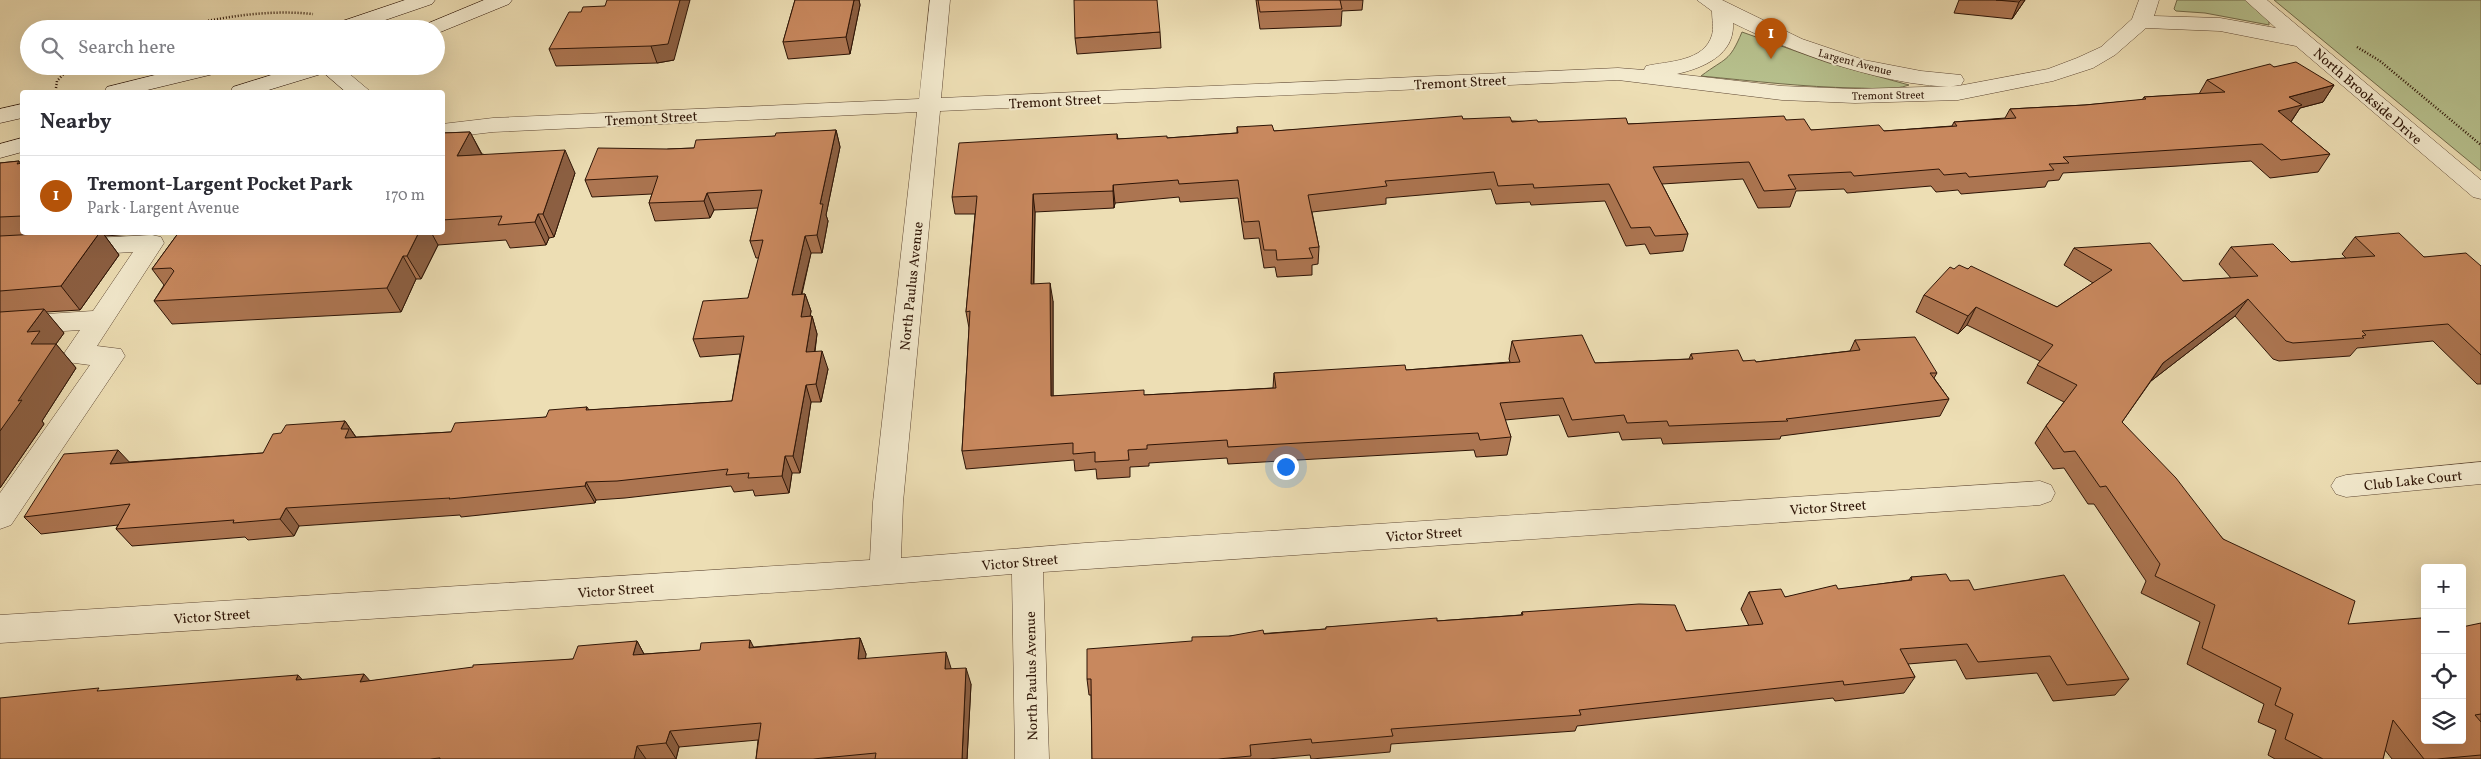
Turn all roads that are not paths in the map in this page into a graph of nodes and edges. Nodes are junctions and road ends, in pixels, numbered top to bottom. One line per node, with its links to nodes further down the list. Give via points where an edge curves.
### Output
1 (426, 0): 7 (street)
2 (502, 0): 9 (street)
3 (940, 0): 19 (street, North Paulus Avenue)
4 (2149, 0): 8 (street, Tremont Street)
5 (2255, 0): 10 (street, North Brookside Drive)
6 (1715, 4): 11 (street, Tremont Street, via 1722,35 1713,50 1697,62 1668,70); 15 (street, Largent Avenue, via 1765,31 1858,64 1944,80)
7 (365, 20)
8 (2141, 22): 10 (street, via 2213,22); 15 (street, Tremont Street, via 2108,51 2085,63 2052,75)
9 (445, 23)
10 (2306, 42): 27 (street, North Brookside Drive)
11 (1618, 74): 15 (street, Tremont Street, via 1782,93 1855,96 1958,94); 19 (street, Tremont Street)
12 (182, 75): 16 (street)
13 (295, 75): 17 (street)
14 (337, 75): 18 (street)
15 (2014, 82)
16 (123, 90)
17 (247, 90)
18 (357, 90)
19 (931, 106): 23 (street, Tremont Street); 36 (street, North Paulus Avenue, via 888,502)
20 (20, 111): 21 (street)
21 (0, 116)
22 (445, 121): 23 (street, Tremont Street)
23 (493, 125): 24 (street, Tremont Street)
24 (445, 131)
25 (20, 146): 26 (street)
26 (0, 151)
27 (2481, 192)
28 (0, 251): 29 (street, via 152,243)
29 (101, 320): 30 (street); 34 (street, via 77,355 111,356)
30 (0, 326)
31 (2481, 473): 32 (street, Club Lake Court)
32 (2346, 486)
33 (2040, 493): 35 (street, Victor Street)
34 (0, 517)
35 (1026, 562): 36 (street, Victor Street); 38 (street, North Paulus Avenue)
36 (885, 572): 37 (street, Victor Street)
37 (0, 629)
38 (1032, 759)

